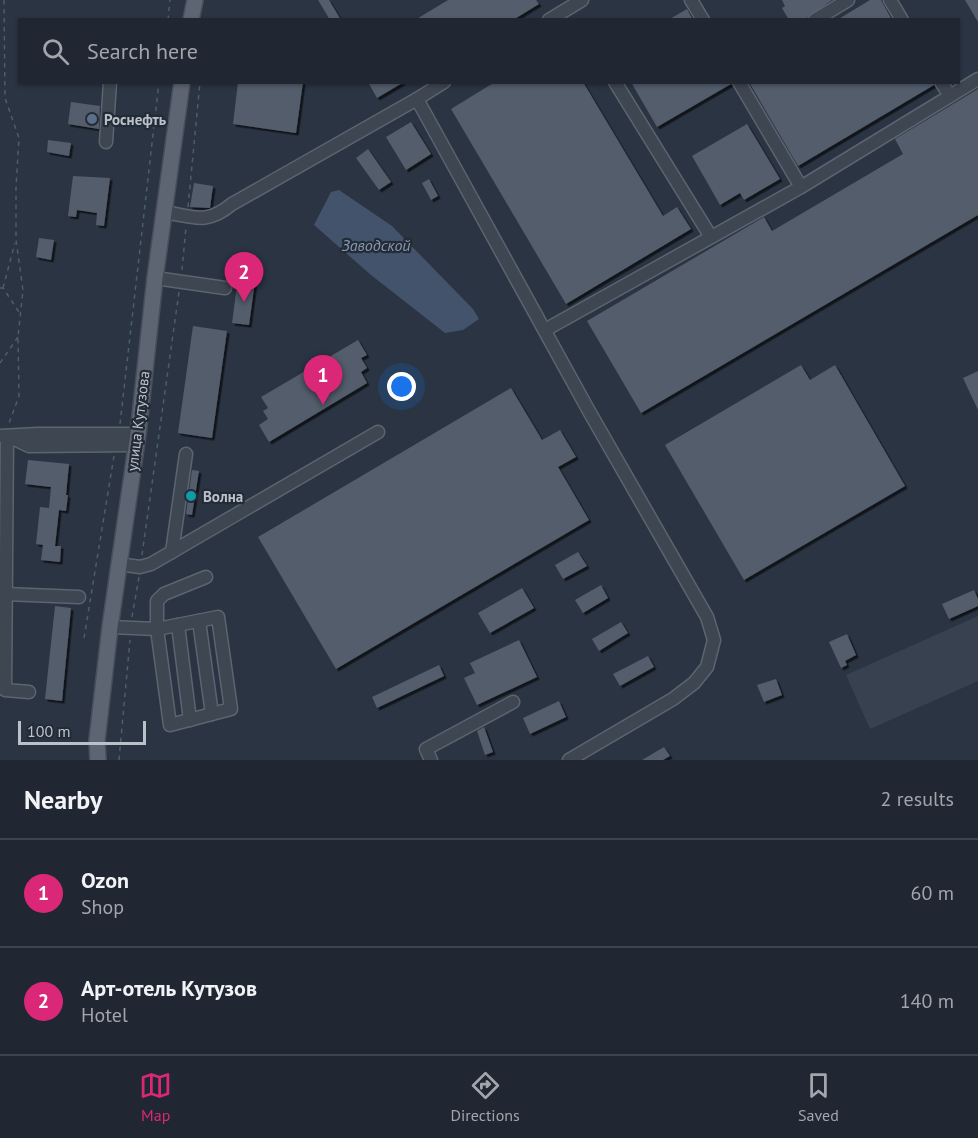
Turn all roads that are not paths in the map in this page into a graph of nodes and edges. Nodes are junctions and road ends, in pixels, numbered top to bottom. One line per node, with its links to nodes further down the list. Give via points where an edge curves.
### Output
1 (195, 0): 7 (main road)
2 (582, 0): 6 (street)
3 (691, 0): 10 (street)
4 (848, 0): 11 (street)
5 (890, 0): 12 (street)
6 (569, 8): 8 (street); 9 (street)
7 (191, 18)
8 (552, 18)
9 (575, 18)
10 (702, 18)
11 (818, 18)
12 (901, 18)
13 (978, 79): 20 (street)
14 (110, 84): 22 (street)
15 (182, 84): 24 (main road, улица Кутузова)
16 (441, 84): 21 (street)
17 (616, 84): 25 (street)
18 (741, 84): 23 (street)
19 (942, 84): 20 (street)
20 (950, 96): 23 (street)
21 (417, 99): 24 (street, via 219,215 201,218); 28 (street)
22 (106, 142)
23 (801, 187): 25 (street)
24 (164, 212): 26 (main road, улица Кутузова)
25 (711, 237): 28 (street)
26 (154, 278): 27 (street); 31 (main road, улица Кутузова)
27 (225, 288)
28 (546, 330): 48 (street, via 707,617 714,640 707,667 694,683)
29 (378, 432): 33 (street)
30 (3, 436): 31 (street); 36 (street)
31 (137, 440): 34 (main road, улица Кутузова)
32 (186, 454): 33 (street)
33 (172, 552): 34 (street, via 140,567)
34 (118, 564): 40 (main road, улица Кутузова)
35 (206, 576): 41 (street, via 159,597)
36 (5, 594): 37 (street); 42 (street, via 5,690)
37 (79, 597)
38 (199, 621): 39 (street); 44 (street); 44 (street, via 218,617 231,709)
39 (178, 625): 41 (street); 45 (street)
40 (110, 627): 41 (street); 46 (main road, улица Кутузова)
41 (157, 629): 45 (street, via 170,725)
42 (29, 692)
43 (513, 702): 47 (street, via 426,749)
44 (212, 714): 45 (street)
45 (190, 720)
46 (98, 760)
47 (431, 760)
48 (569, 760)

